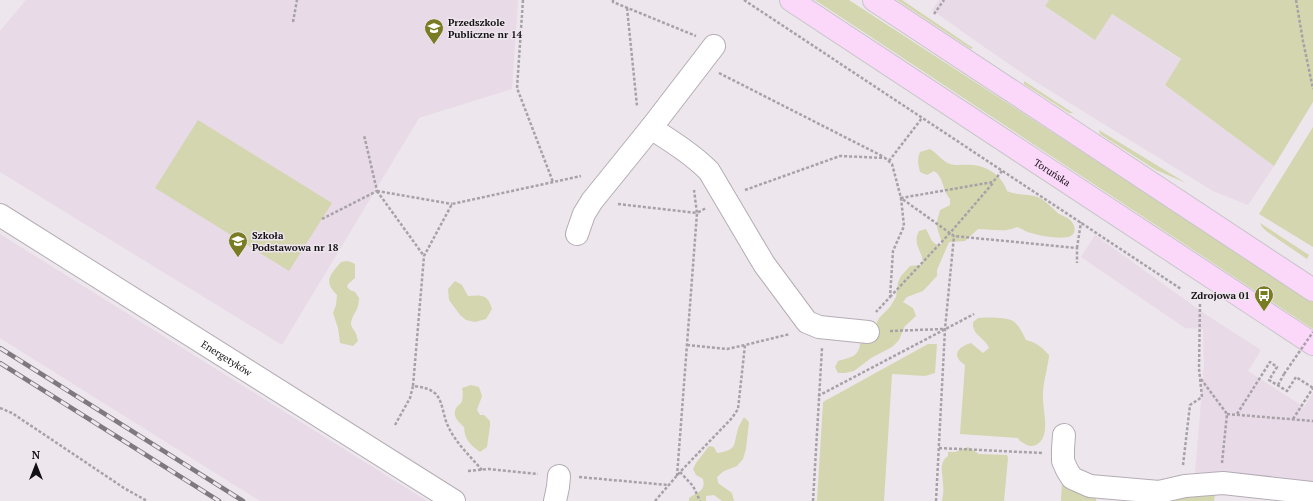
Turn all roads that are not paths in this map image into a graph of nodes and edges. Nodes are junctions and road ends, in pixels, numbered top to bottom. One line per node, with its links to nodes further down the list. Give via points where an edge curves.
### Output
1 (791, 0): 9 (main road, Toruńska)
2 (874, 0): 7 (main road)
3 (714, 46): 4 (street)
4 (651, 128): 6 (street, via 592,201); 8 (street, via 709,171 764,264 807,322 821,327)
5 (0, 215): 13 (street, Energetyków)
6 (577, 234)
7 (1313, 290)
8 (868, 332)
9 (1313, 344)
10 (1064, 435): 12 (street, via 1064,461 1067,470 1072,478 1090,486 1159,492 1220,483)
11 (560, 476): 14 (street)
12 (1313, 493)
13 (454, 501)
14 (555, 501)

